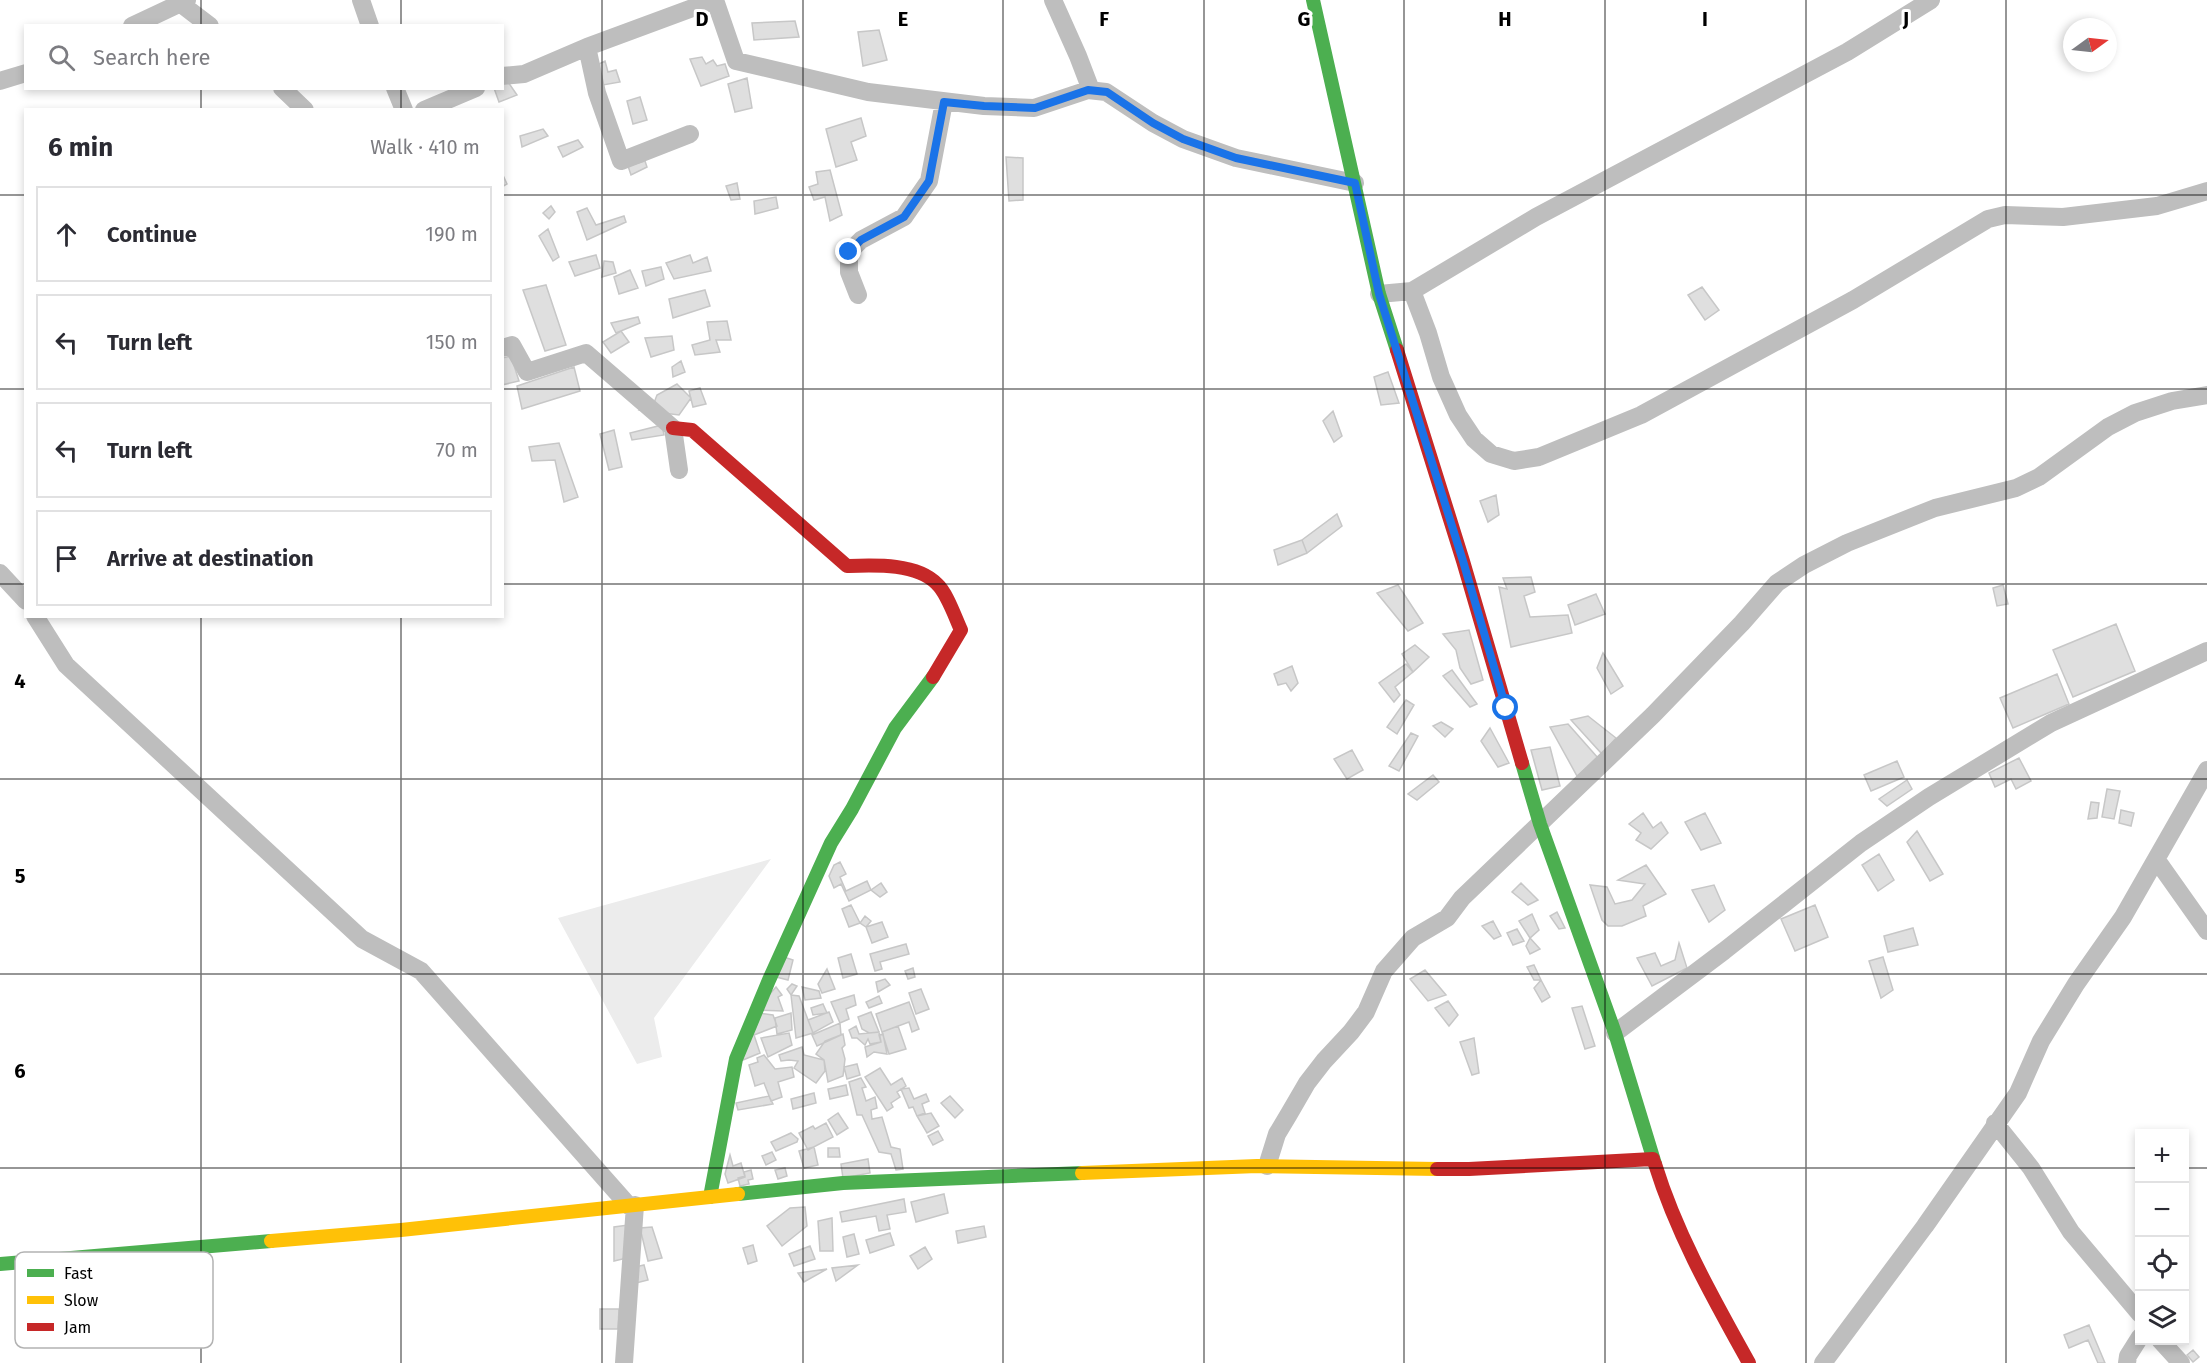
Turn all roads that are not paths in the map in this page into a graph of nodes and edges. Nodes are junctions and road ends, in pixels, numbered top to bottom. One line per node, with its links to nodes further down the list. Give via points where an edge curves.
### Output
1 (361, 0): 9 (street)
2 (714, 0): 10 (street); 18 (street, via 736,61 868,92)
3 (1053, 0): 17 (street)
4 (1313, 0): 23 (street)
5 (1931, 0): 25 (street, via 1847,52 1545,212)
6 (183, 2): 7 (street); 8 (street)
7 (136, 24)
8 (208, 24)
9 (369, 24)
10 (587, 47): 12 (street, via 524,74); 22 (street, via 597,93 621,161)
11 (24, 74): 13 (street)
12 (504, 76)
13 (0, 81)
14 (284, 90): 19 (street)
15 (396, 90): 20 (street)
16 (471, 90): 21 (street)
17 (1090, 90): 18 (street, via 1035,108); 23 (street, via 1112,94 1153,123 1236,158)
18 (944, 102): 27 (street, via 929,181 904,217 861,240 849,252 849,272)
19 (303, 108)
20 (403, 108)
21 (429, 108)
22 (690, 134)
23 (1355, 183): 26 (street)
24 (2207, 191): 25 (street, via 2157,206 2063,217 2005,215 1988,219 1852,300 1641,415 1539,457 1514,461 1491,454 1474,439 1458,414)
25 (1412, 291): 26 (street)
26 (1379, 294): 37 (street)
27 (858, 295)
28 (504, 347): 30 (street, via 512,345 527,372 586,353)
29 (2207, 395): 37 (street, via 2135,413 2016,488 1935,508 1847,543 1777,583 1653,715)
30 (673, 428): 31 (street); 44 (street, via 692,430 848,566 923,572 939,585 961,630 936,674 895,728 831,843 769,980 736,1059)
31 (679, 470)
32 (0, 573): 33 (street)
33 (24, 599)
34 (36, 618): 45 (street, via 66,665 362,939 421,971)
35 (2207, 651): 40 (street, via 2051,723 1929,797 1861,843)
36 (2207, 770): 38 (street)
37 (1540, 824): 40 (street); 43 (street, via 1462,898 1447,918 1413,938 1384,971 1366,1012 1324,1061 1293,1106)
38 (2157, 859): 39 (street); 41 (street, via 2041,1041 2018,1093)
39 (2207, 931)
40 (1615, 1033): 42 (street)
41 (1995, 1124): 49 (street, via 2031,1168 2071,1232); 54 (street)
42 (1653, 1159): 43 (street, via 1469,1169); 53 (street, via 1666,1200 1698,1272)
43 (1267, 1166): 44 (street, via 843,1184)
44 (710, 1197): 45 (street)
45 (632, 1206): 46 (street); 52 (street)
46 (142, 1252)
47 (15, 1263): 48 (street)
48 (0, 1264)
49 (2135, 1309)
50 (2135, 1344): 55 (street)
51 (2164, 1345): 56 (street)
52 (624, 1363)
53 (1749, 1363)
54 (1823, 1363)
55 (2127, 1363)
56 (2181, 1363)

